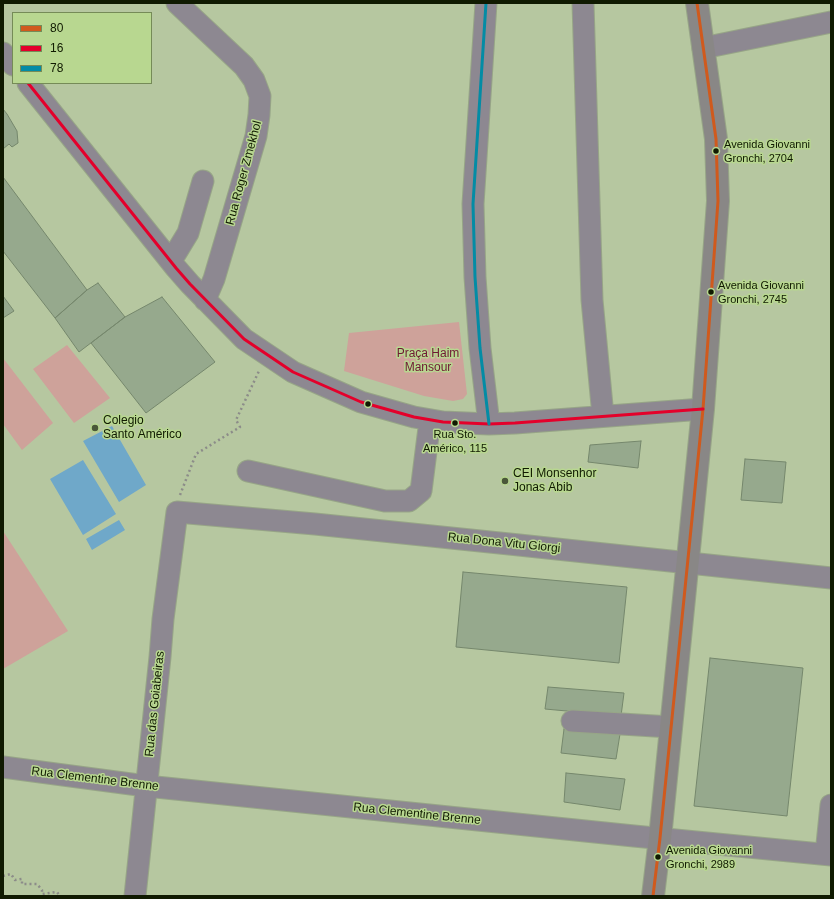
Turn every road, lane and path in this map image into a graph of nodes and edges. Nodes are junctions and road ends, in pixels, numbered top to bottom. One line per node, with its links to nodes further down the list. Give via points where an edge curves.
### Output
1 (177, 3): 12 (street, Rua Roger Zmekhol, via 244,66 254,80 260,96 256,136 214,278)
2 (486, 3): 17 (street, via 472,204 480,348)
3 (583, 3): 15 (street, via 592,300)
4 (696, 3): 6 (main road)
5 (831, 22): 6 (street)
6 (703, 48): 14 (main road, via 716,139 718,201)
7 (3, 53): 8 (street)
8 (12, 64)
9 (29, 84): 11 (street)
10 (203, 181): 11 (street, via 188,233)
11 (171, 261): 12 (street)
12 (205, 300): 13 (street, via 244,340)
13 (267, 354): 16 (street, via 294,372 361,402); 19 (path, via 236,420 240,426 196,454)
14 (703, 408): 15 (street); 20 (main road)
15 (602, 416): 17 (street)
16 (430, 420): 17 (street); 18 (street, via 421,491 409,501 385,501)
17 (489, 424)
18 (248, 471)
19 (176, 512): 20 (street, Rua Dona Vitu Giorgi, via 337,526); 25 (street, Rua das Goiabeiras)
20 (688, 563): 21 (street, Rua Dona Vitu Giorgi); 23 (main road)
21 (831, 578)
22 (572, 721): 23 (street)
23 (671, 727): 27 (main road)
24 (3, 767): 25 (street, Rua Clementine Brenne)
25 (146, 786): 27 (street, Rua Clementine Brenne); 31 (street, Rua das Goiabeiras)
26 (831, 805): 28 (street)
27 (660, 838): 28 (street, Rua Clementine Brenne); 32 (main road)
28 (828, 854)
29 (3, 876): 30 (path, via 11,874 15,880 22,879 22,884 37,884 42,894 58,892)
30 (60, 896)
31 (135, 896)
32 (653, 896)

